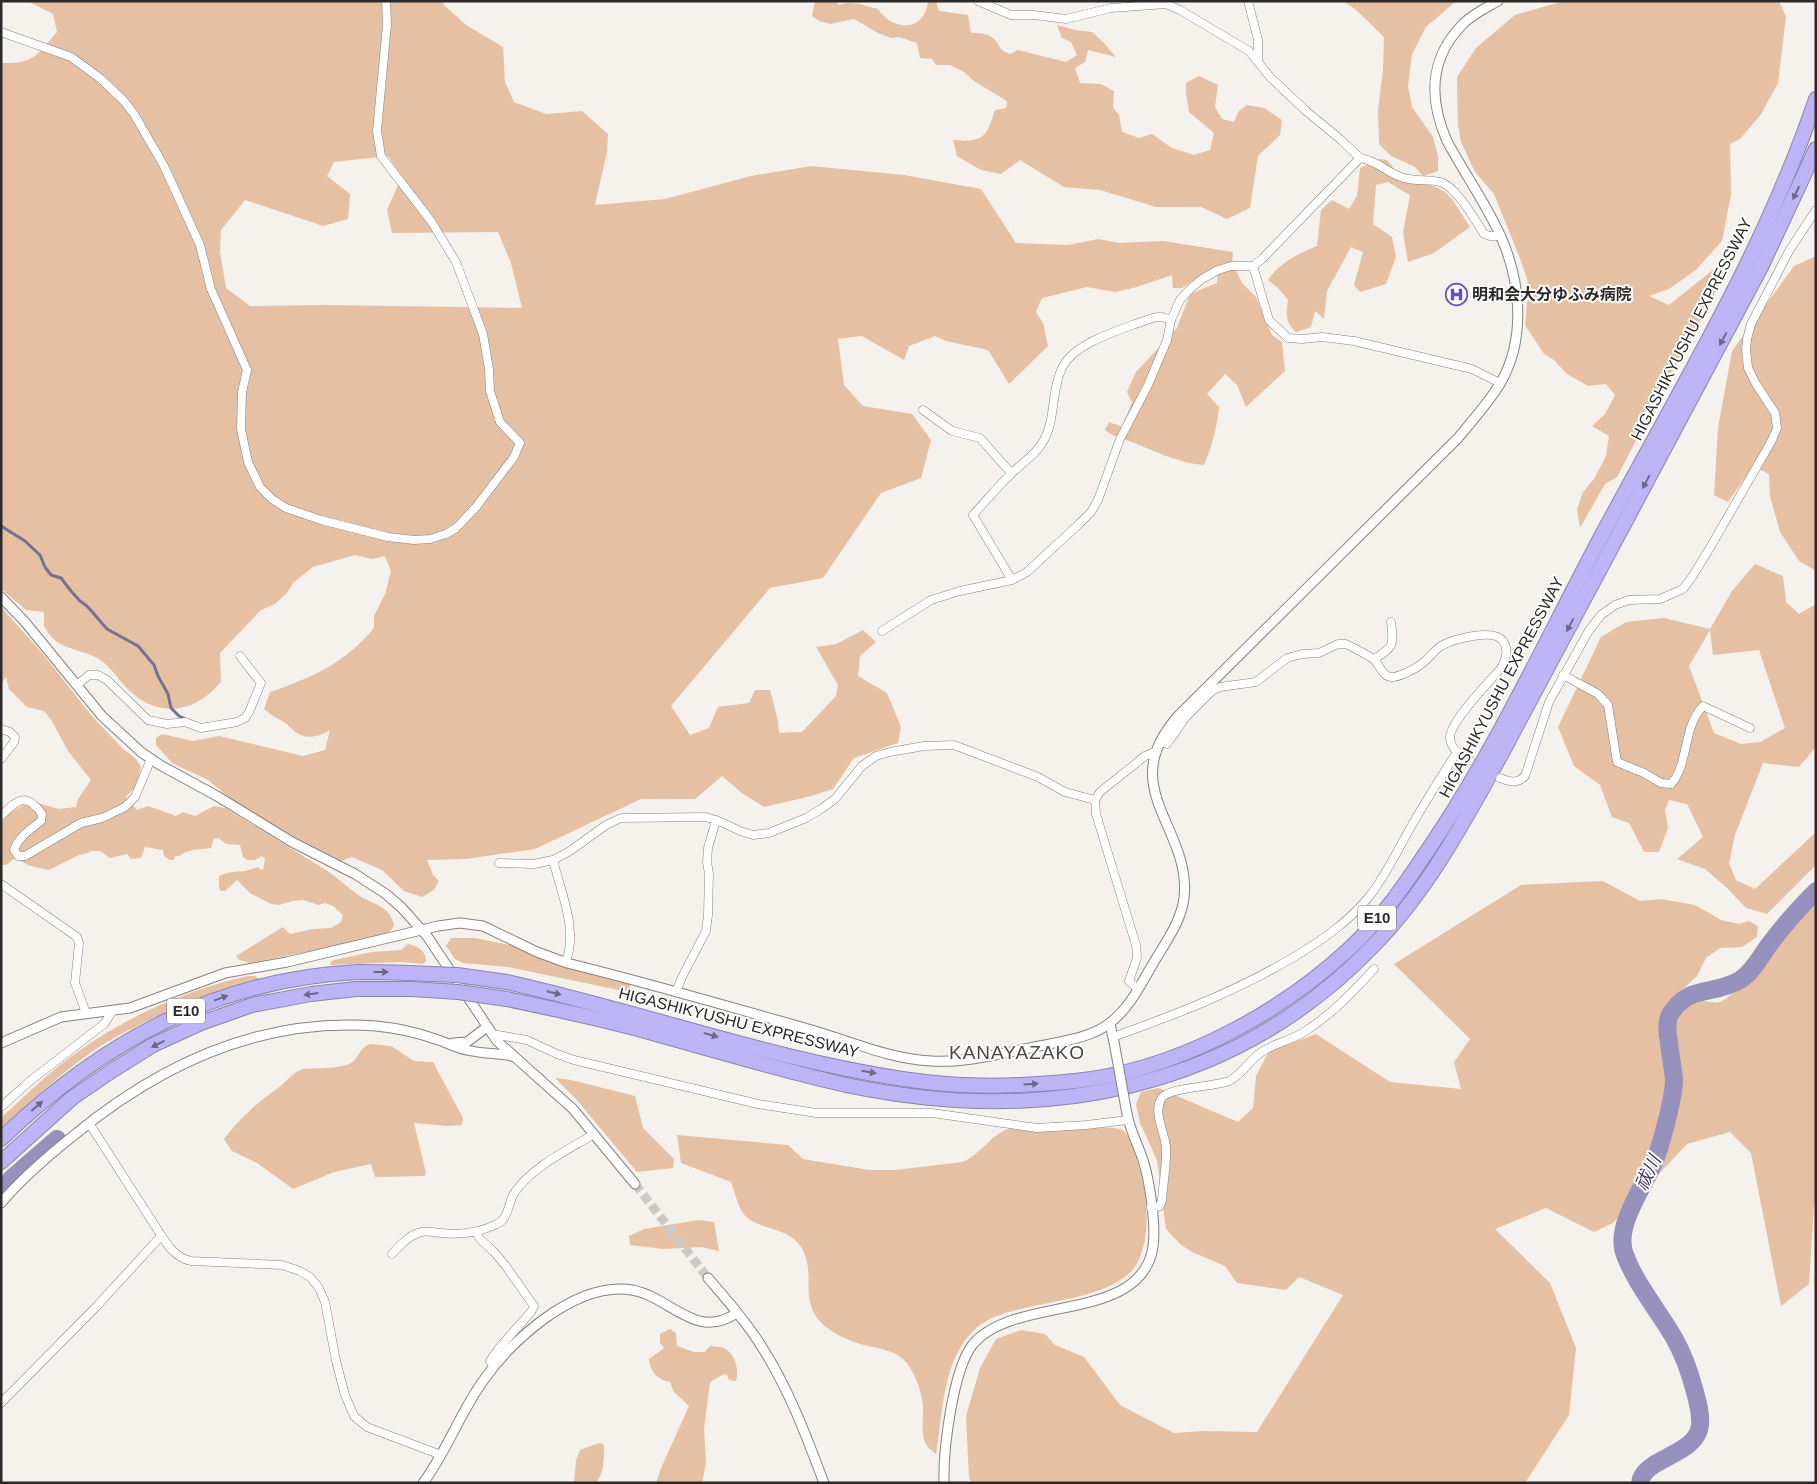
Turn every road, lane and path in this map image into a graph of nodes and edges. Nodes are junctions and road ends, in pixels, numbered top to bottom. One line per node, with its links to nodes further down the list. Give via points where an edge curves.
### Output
1 (386, 1): 5 (street, via 387,24 377,131 381,156 431,221 456,262 483,334 490,391 500,422 520,443 514,457 482,500 456,528 430,539 388,537 321,520 286,508 260,487 248,462 241,429 246,370 211,289 200,245 164,166 134,114 101,78 71,57)
2 (978, 1): 6 (street, via 1011,16 1066,19 1111,8 1166,4 1241,47)
3 (1248, 1): 6 (street, via 1258,40)
4 (1498, 1): 11 (street, via 1456,32 1441,56 1434,101 1447,140)
5 (1, 32)
6 (1258, 61): 9 (street, via 1270,77)
7 (1816, 99): 57 (highway, HIGASHIKYUSHU EXPRESSWAY / E10, one-way to 7, bridge, via 46,1098 143,1031 189,1010 252,988 358,972 456,975 507,982 766,1050 848,1069 926,1082 1030,1085 1081,1080 1129,1071 1222,1037 1276,1006 1353,946 1387,908 1459,804 1712,333 1801,144)
8 (1816, 149): 55 (highway, HIGASHIKYUSHU EXPRESSWAY / E10, one-way to 55, bridge, via 1761,267 1504,751 1432,872 1373,947 1337,982 1309,1004 1240,1046 1204,1063 1154,1080 1099,1093 1033,1101 974,1101 852,1086 646,1031 507,999 458,992 356,989 252,1005 201,1023 154,1045 113,1070 72,1098)
9 (1360, 158): 11 (street, via 1370,159 1402,178 1440,182 1449,187 1484,234); 12 (street)
10 (1816, 210): 23 (street, via 1785,259 1751,324 1747,339 1748,368 1775,413 1777,428 1772,442 1683,589 1660,599 1629,600 1601,615)
11 (1500, 236): 14 (street, via 1514,278 1517,308 1514,348)
12 (1253, 266): 13 (street, via 1232,266 1202,279 1180,300); 14 (street, via 1269,320 1288,338 1322,337 1354,341 1472,369)
13 (1171, 320): 16 (street, via 1151,318 1121,328 1072,356 1060,372 1044,440); 17 (street, via 1167,340 1120,439 1091,512 1026,572)
14 (1500, 383): 27 (street, via 1458,438 1179,715)
15 (923, 410): 16 (street, via 952,431 980,438)
16 (1011, 473): 17 (street, via 973,515)
17 (1012, 580): 20 (street, via 931,600)
18 (1, 597): 24 (street)
19 (1391, 622): 22 (street, via 1391,648)
20 (882, 631)
21 (240, 656): 24 (street, via 261,683 249,712 241,720 206,728 185,722 167,724 148,720 98,675 89,675)
22 (1374, 660): 27 (street, via 1346,644 1338,644 1319,653 1287,658 1256,682 1220,687 1212,692 1186,717 1167,744); 28 (street, via 1388,677 1394,677 1418,667 1448,643 1489,634 1501,638 1506,646 1502,667 1452,728 1450,739)
23 (1563, 675): 25 (street, via 1598,694 1608,705 1617,762 1661,783 1671,784 1677,777 1688,734 1703,706); 32 (street, via 1549,702 1525,776 1517,782)
24 (77, 685): 30 (street, via 113,727)
25 (1750, 728)
26 (1, 729): 29 (street, via 15,737)
27 (1158, 746): 33 (street); 42 (street, via 1153,767 1154,790 1180,859 1184,892 1177,920)
28 (1456, 752): 31 (street); 48 (street, via 1380,882 1347,920 1316,944 1248,983)
29 (1, 759)
30 (151, 759): 34 (street, via 135,796 125,807 102,818 81,822 25,856 18,856 14,850 16,845 22,835 41,821 42,814 32,802 23,800); 39 (street, via 373,885)
31 (1470, 760)
32 (1500, 778)
33 (1094, 800): 35 (street, via 1065,792 1038,777 954,745 924,746 876,756 862,766 835,799 806,818 769,833 753,835); 42 (street, via 1136,945 1137,958 1128,981)
34 (1, 816)
35 (716, 820): 36 (street, via 622,818); 43 (street, via 708,848 710,874 706,931)
36 (553, 860): 37 (street, via 534,864); 40 (street, via 571,931)
37 (499, 863)
38 (1, 884): 45 (street, via 77,937 76,983)
39 (423, 930): 40 (street, via 452,924 475,924); 44 (street, via 225,974); 47 (street)
40 (566, 962): 43 (street)
41 (1374, 968): 62 (street, via 1354,991 1313,1026 1262,1052 1231,1080 1164,1094 1158,1109 1166,1148 1162,1200 1160,1206)
42 (1138, 989): 46 (street)
43 (676, 992): 46 (street, via 898,1056 934,1062 971,1059 1061,1042)
44 (112, 1012): 45 (street); 52 (street, via 104,1024)
45 (86, 1013): 50 (street, via 55,1019)
46 (1110, 1024): 48 (street)
47 (489, 1030): 49 (street, via 467,1042); 51 (street); 53 (street, via 521,1038 574,1060 796,1111 932,1113 1037,1128)
48 (1113, 1039): 53 (street, bridge)
49 (440, 1040): 51 (street, via 470,1051); 54 (street, via 409,1031 369,1026 322,1027 270,1034 181,1064 146,1083)
50 (1, 1043)
51 (512, 1056): 56 (street, via 560,1097)
52 (1, 1107)
53 (1127, 1117): 62 (street, via 1144,1163)
54 (90, 1123): 61 (street, via 52,1153); 64 (street)
55 (35, 1130): 58 (highway, HIGASHIKYUSHU EXPRESSWAY / E10); 59 (highway)
56 (594, 1134): 60 (street); 63 (street, via 544,1164 514,1193 506,1217)
57 (1, 1139)
58 (1, 1162)
59 (1, 1167)
60 (635, 1184)
61 (1, 1203)
62 (1151, 1208): 73 (street, via 1154,1237 1151,1254 1136,1280 1104,1297 1003,1324 984,1334 970,1349 957,1379 946,1445)
63 (476, 1232): 65 (street, via 422,1232 402,1243); 68 (street, via 534,1306 495,1352 490,1361)
64 (161, 1236): 69 (street); 70 (street, via 175,1253 187,1260 282,1265 310,1277 325,1302 336,1361 354,1416 367,1428)
65 (392, 1254)
66 (708, 1278): 67 (street)
67 (737, 1313): 68 (street, via 724,1320 704,1322 690,1319 640,1292 600,1292 573,1301 544,1320); 72 (street, via 760,1343 785,1387)
68 (494, 1367): 70 (street, via 478,1389)
69 (1, 1403)
70 (442, 1455): 71 (street)
71 (423, 1483)
72 (824, 1483)
73 (944, 1483)

